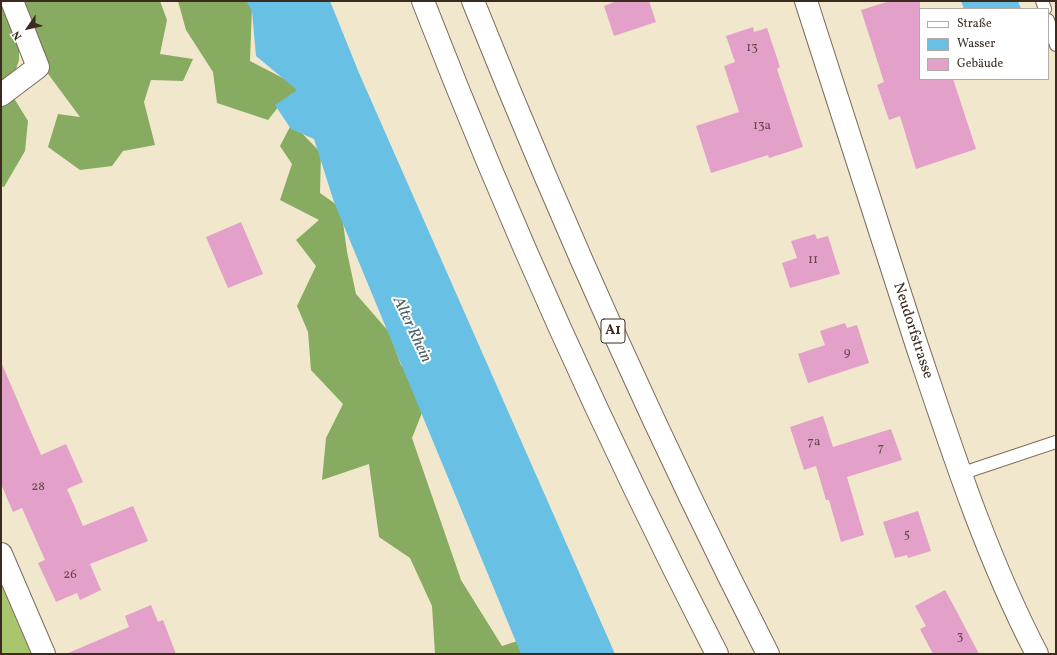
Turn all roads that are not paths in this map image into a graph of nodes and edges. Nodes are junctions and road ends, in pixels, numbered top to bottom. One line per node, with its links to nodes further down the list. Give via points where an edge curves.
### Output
1 (12, 1): 7 (main road, via 38,66)
2 (423, 1): 12 (main road, via 483,151 539,280 656,533)
3 (473, 1): 13 (main road, A1, via 517,112 620,348 693,504)
4 (806, 1): 9 (main road, Neudorfstrasse)
5 (1049, 23): 6 (lane)
6 (1056, 45)
7 (1, 95)
8 (1056, 442): 9 (lane)
9 (960, 474): 14 (main road, Neudorfstrasse, via 1004,583)
10 (1, 554): 11 (main road)
11 (44, 654)
12 (717, 654)
13 (768, 654)
14 (1037, 654)

